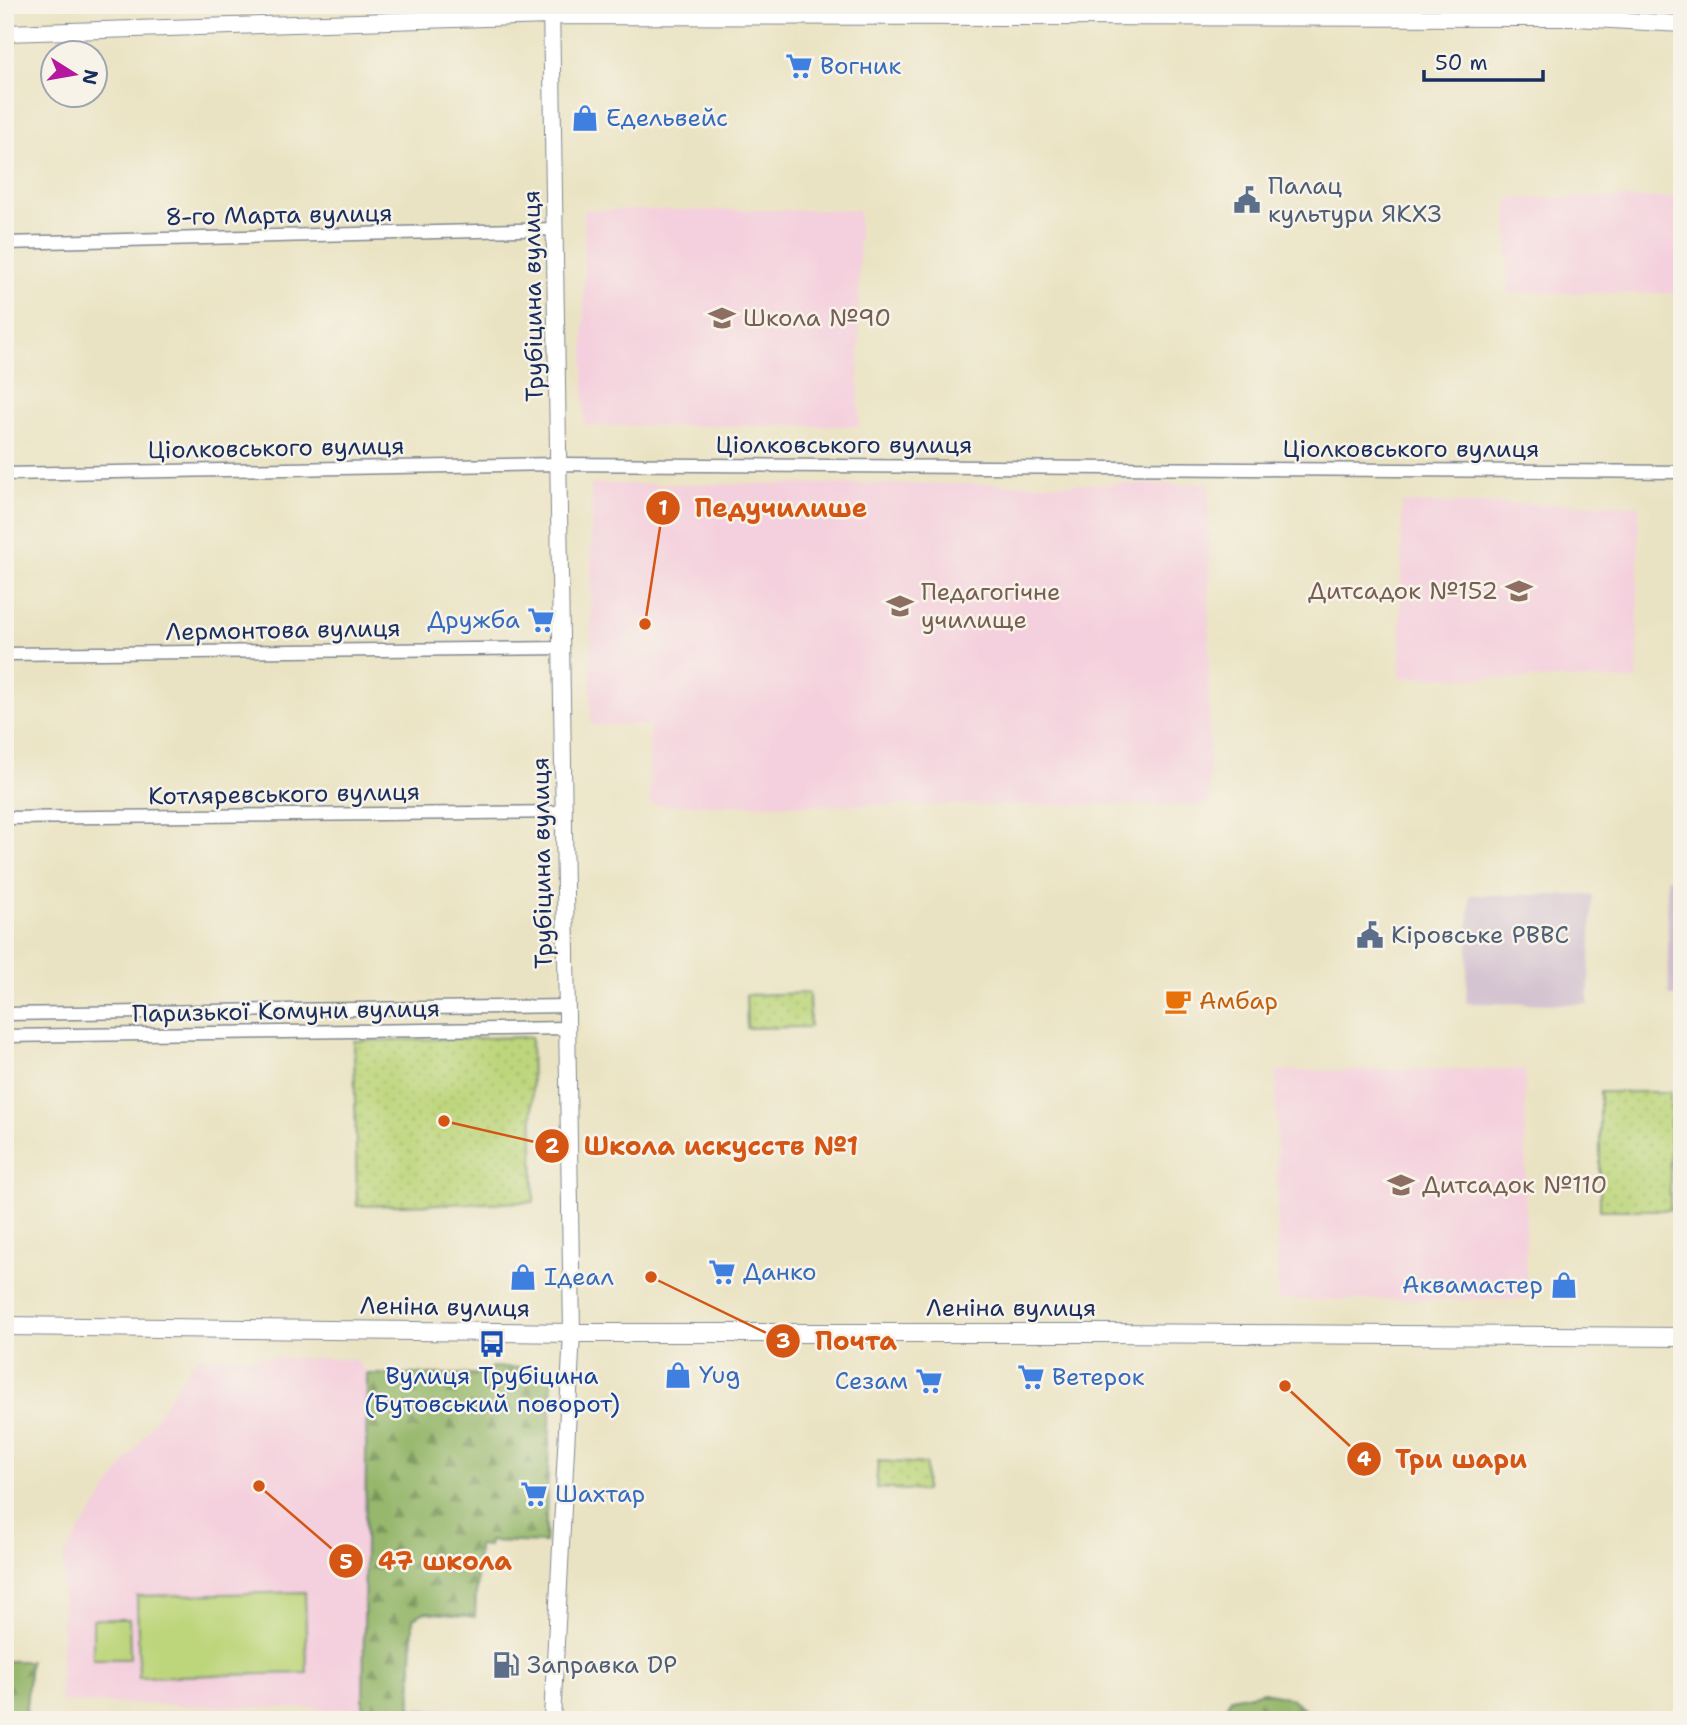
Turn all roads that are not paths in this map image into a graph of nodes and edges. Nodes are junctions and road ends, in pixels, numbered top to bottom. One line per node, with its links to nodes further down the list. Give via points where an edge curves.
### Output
1 (551, 11): 2 (street); 4 (street); 5 (street, Трубіцина вулиця)
2 (1250, 11): 3 (street)
3 (1682, 24)
4 (5, 33)
5 (555, 229): 6 (street, 8-го Марта вулиця); 7 (street, Трубіцина вулиця)
6 (5, 243)
7 (559, 464): 8 (street, Ціолковського вулиця); 9 (street, Ціолковського вулиця); 10 (street, Трубіцина вулиця)
8 (1682, 472)
9 (5, 474)
10 (562, 649): 11 (street, Лермонтова вулиця); 12 (street, Трубіцина вулиця)
11 (5, 654)
12 (564, 812): 13 (street, Котляревського вулиця); 14 (street, Трубіцина вулиця)
13 (5, 818)
14 (568, 1006): 15 (street, Паризької Комуни вулиця); 16 (street, Трубіцина вулиця)
15 (5, 1014)
16 (568, 1028): 17 (street, Паризької Комуни вулиця); 19 (street, Трубіцина вулиця)
17 (5, 1036)
18 (5, 1326): 19 (main road, Леніна вулиця)
19 (572, 1333): 20 (main road, Леніна вулиця); 21 (street, Трубіцина вулиця)
20 (1682, 1337)
21 (552, 1720)

